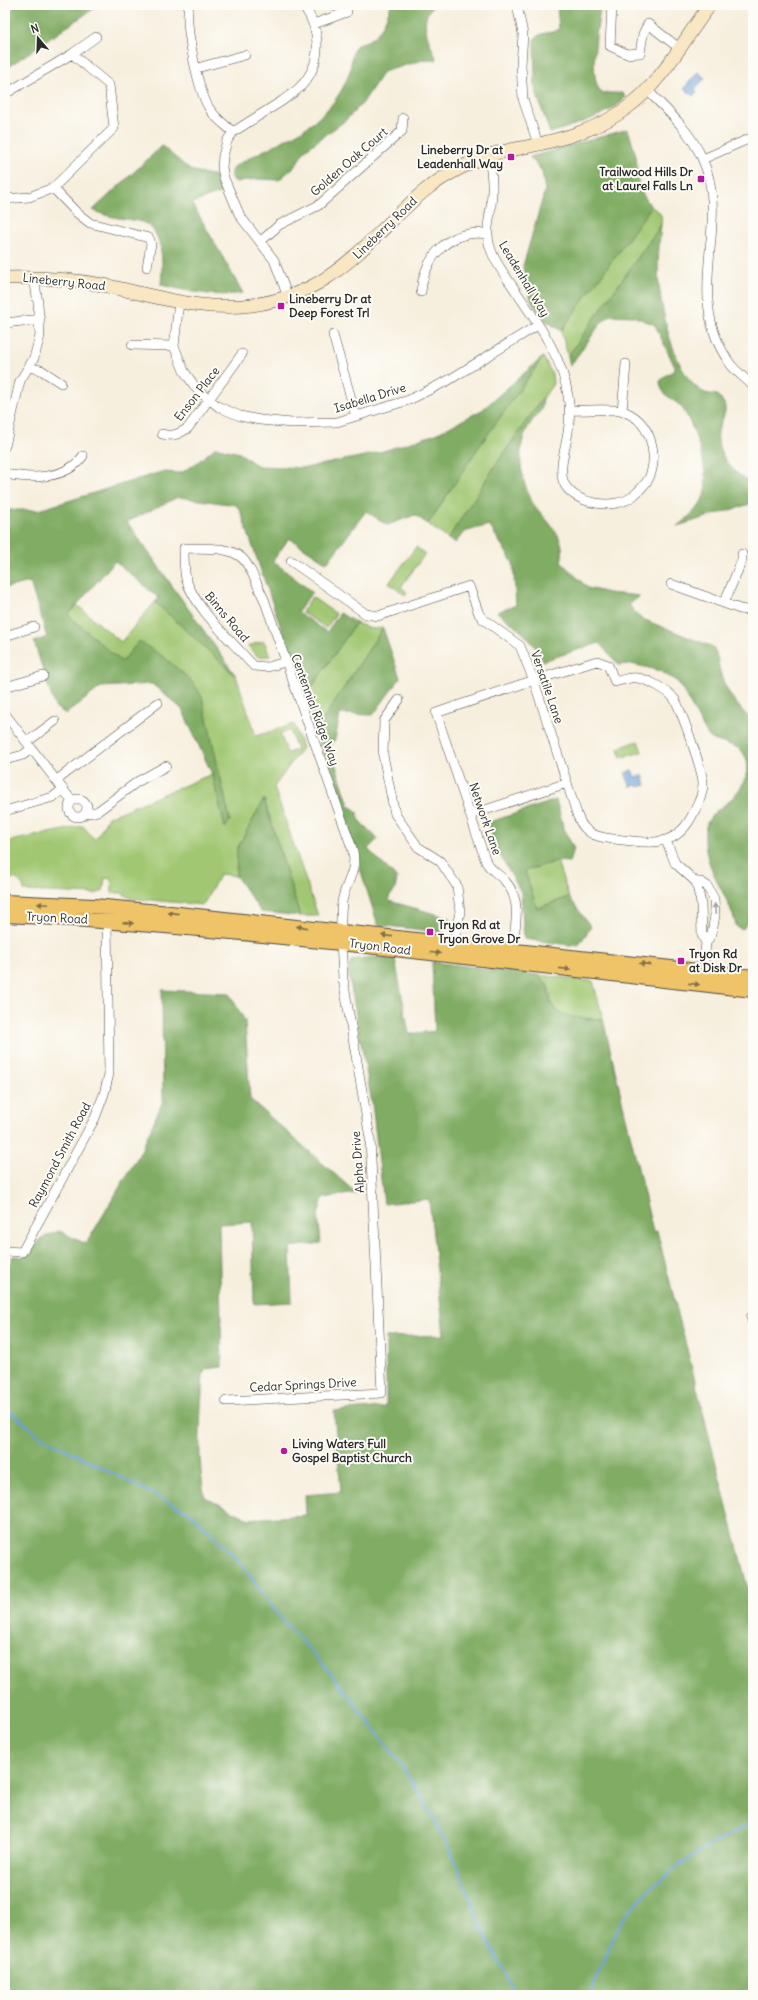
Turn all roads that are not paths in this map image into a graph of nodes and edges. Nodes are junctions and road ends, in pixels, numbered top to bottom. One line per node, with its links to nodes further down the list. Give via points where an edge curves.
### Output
1 (189, 5): 12 (street, via 188,28)
2 (303, 5): 7 (street)
3 (517, 5): 18 (street, via 523,34 522,99)
4 (612, 5): 9 (street, via 610,46 627,54 640,53 643,34 648,24)
5 (710, 5): 9 (street, Lineberry Road)
6 (346, 12): 7 (street)
7 (314, 24): 16 (street, via 318,50 316,64 308,77 299,89)
8 (96, 37): 10 (street)
9 (679, 48): 13 (street, Lineberry Road)
10 (72, 54): 14 (street); 21 (street, via 109,85 114,128)
11 (245, 55): 12 (street)
12 (197, 68): 16 (street, via 202,94 209,108)
13 (647, 90): 18 (street, Lineberry Road, via 628,107 594,128); 20 (street, via 691,137)
14 (5, 94)
15 (403, 118): 24 (street, Golden Oak Court, via 402,131 331,194 308,211 279,225)
16 (233, 132): 24 (street, via 227,141 223,156 224,178 240,216)
17 (753, 136): 20 (street)
18 (538, 144): 19 (street, Lineberry Road)
19 (487, 155): 23 (street, Leadenhall Way, via 492,177); 29 (street, Lineberry Road, via 433,184 348,263 321,282)
20 (703, 159): 41 (street, via 709,180 712,207 706,289 708,308 720,347 732,366)
21 (53, 188): 22 (street, via 29,197); 25 (street, via 77,214 90,223 148,238 151,244)
22 (5, 199)
23 (487, 234): 28 (street, via 469,233 448,242 430,260 424,272); 33 (street, Leadenhall Way, via 491,251)
24 (260, 242): 29 (street, via 274,260)
25 (147, 267)
26 (34, 277): 27 (street, Lineberry Road); 30 (street, Lineberry Road, via 101,285); 31 (street)
27 (5, 278)
28 (421, 292)
29 (288, 297): 30 (street, Lineberry Road, via 233,307)
30 (179, 302): 36 (street, Isabella Drive)
31 (40, 319): 32 (street); 39 (street, via 40,336)
32 (5, 323)
33 (538, 325): 43 (street, Leadenhall Way, via 563,373); 45 (street, Isabella Drive, via 424,394)
34 (333, 335): 45 (street)
35 (132, 345): 36 (street)
36 (174, 346): 42 (street, Isabella Drive, via 191,382)
37 (242, 354): 42 (street, Enson Place)
38 (626, 364): 44 (street)
39 (29, 367): 40 (street, via 41,370); 47 (street, via 20,381)
40 (61, 383)
41 (753, 386)
42 (209, 400): 45 (street, Isabella Drive, via 240,416 260,420 318,423 337,422); 46 (street, Enson Place, via 188,428 179,434)
43 (570, 410): 44 (street, Leadenhall Way); 44 (street, Leadenhall Way, via 562,476 566,486 584,499 613,504 625,502 644,486 649,478 654,455 639,421)
44 (622, 412)
45 (356, 416)
46 (162, 434)
47 (5, 446)
48 (83, 456): 49 (street, via 79,463 68,470 42,477)
49 (5, 474)
50 (184, 548): 58 (street, Centennial Ridge Way, via 220,549 242,558 264,600); 58 (street, Binns Road, via 186,577 190,590 248,660 254,666 268,667)
51 (742, 554): 54 (street, via 742,560)
52 (291, 561): 60 (street, Versatile Lane, via 372,616 469,586 483,620 520,646)
53 (671, 584): 54 (street)
54 (724, 603): 55 (street)
55 (753, 611)
56 (34, 627): 57 (street)
57 (5, 636)
58 (285, 662): 81 (street, Centennial Ridge Way, via 353,851 354,866 342,901)
59 (43, 676): 61 (street)
60 (534, 681): 70 (street, Versatile Lane); 75 (street, Network Lane, via 436,713); 76 (street, via 597,660 608,665 615,682 637,678 672,695 703,782 700,797 686,827 677,836)
61 (5, 687)
62 (399, 700): 83 (street, via 384,721 383,754 395,814 418,847 440,861 457,886 460,912)
63 (158, 703): 69 (street)
64 (5, 714): 66 (street)
65 (55, 721): 66 (street)
66 (29, 745): 67 (street, via 23,754); 69 (street)
67 (5, 760)
68 (166, 766): 74 (street, via 137,782 98,811)
69 (57, 780): 71 (street)
70 (567, 783): 75 (street); 76 (street, Versatile Lane, via 578,818 589,834 648,843)
71 (62, 790): 72 (street); 73 (street, via 53,797)
72 (72, 801): 74 (street, via 83,801); 74 (street, via 69,806 71,814 79,817)
73 (5, 811)
74 (86, 811)
75 (470, 815): 84 (street, Network Lane, via 486,862 492,871 506,882 514,897 516,914)
76 (666, 840): 77 (street, via 675,863)
77 (696, 882): 82 (street, via 701,903 702,935); 82 (street, one-way to 77, via 714,927 715,904 707,886 702,882)
78 (5, 902): 81 (main road, Tryon Road, one-way to 78, via 170,913)
79 (5, 915): 80 (main road, Tryon Road)
80 (107, 921): 81 (main road, Tryon Road, one-way to 81); 88 (street, Raymond Smith Road, via 109,1074 104,1094 95,1118 22,1252)
81 (341, 937): 83 (main road, Tryon Road, one-way to 81); 87 (main road, Tryon Road, one-way to 87); 89 (street, Alpha Drive, via 344,979 370,1138)
82 (706, 943): 85 (street)
83 (454, 944): 84 (main road, Tryon Road)
84 (512, 950): 85 (main road, Tryon Road, one-way to 84)
85 (703, 971): 86 (main road, Tryon Road)
86 (753, 977)
87 (753, 990)
88 (5, 1251)
89 (382, 1393): 90 (street, Cedar Springs Drive)
90 (226, 1401)

